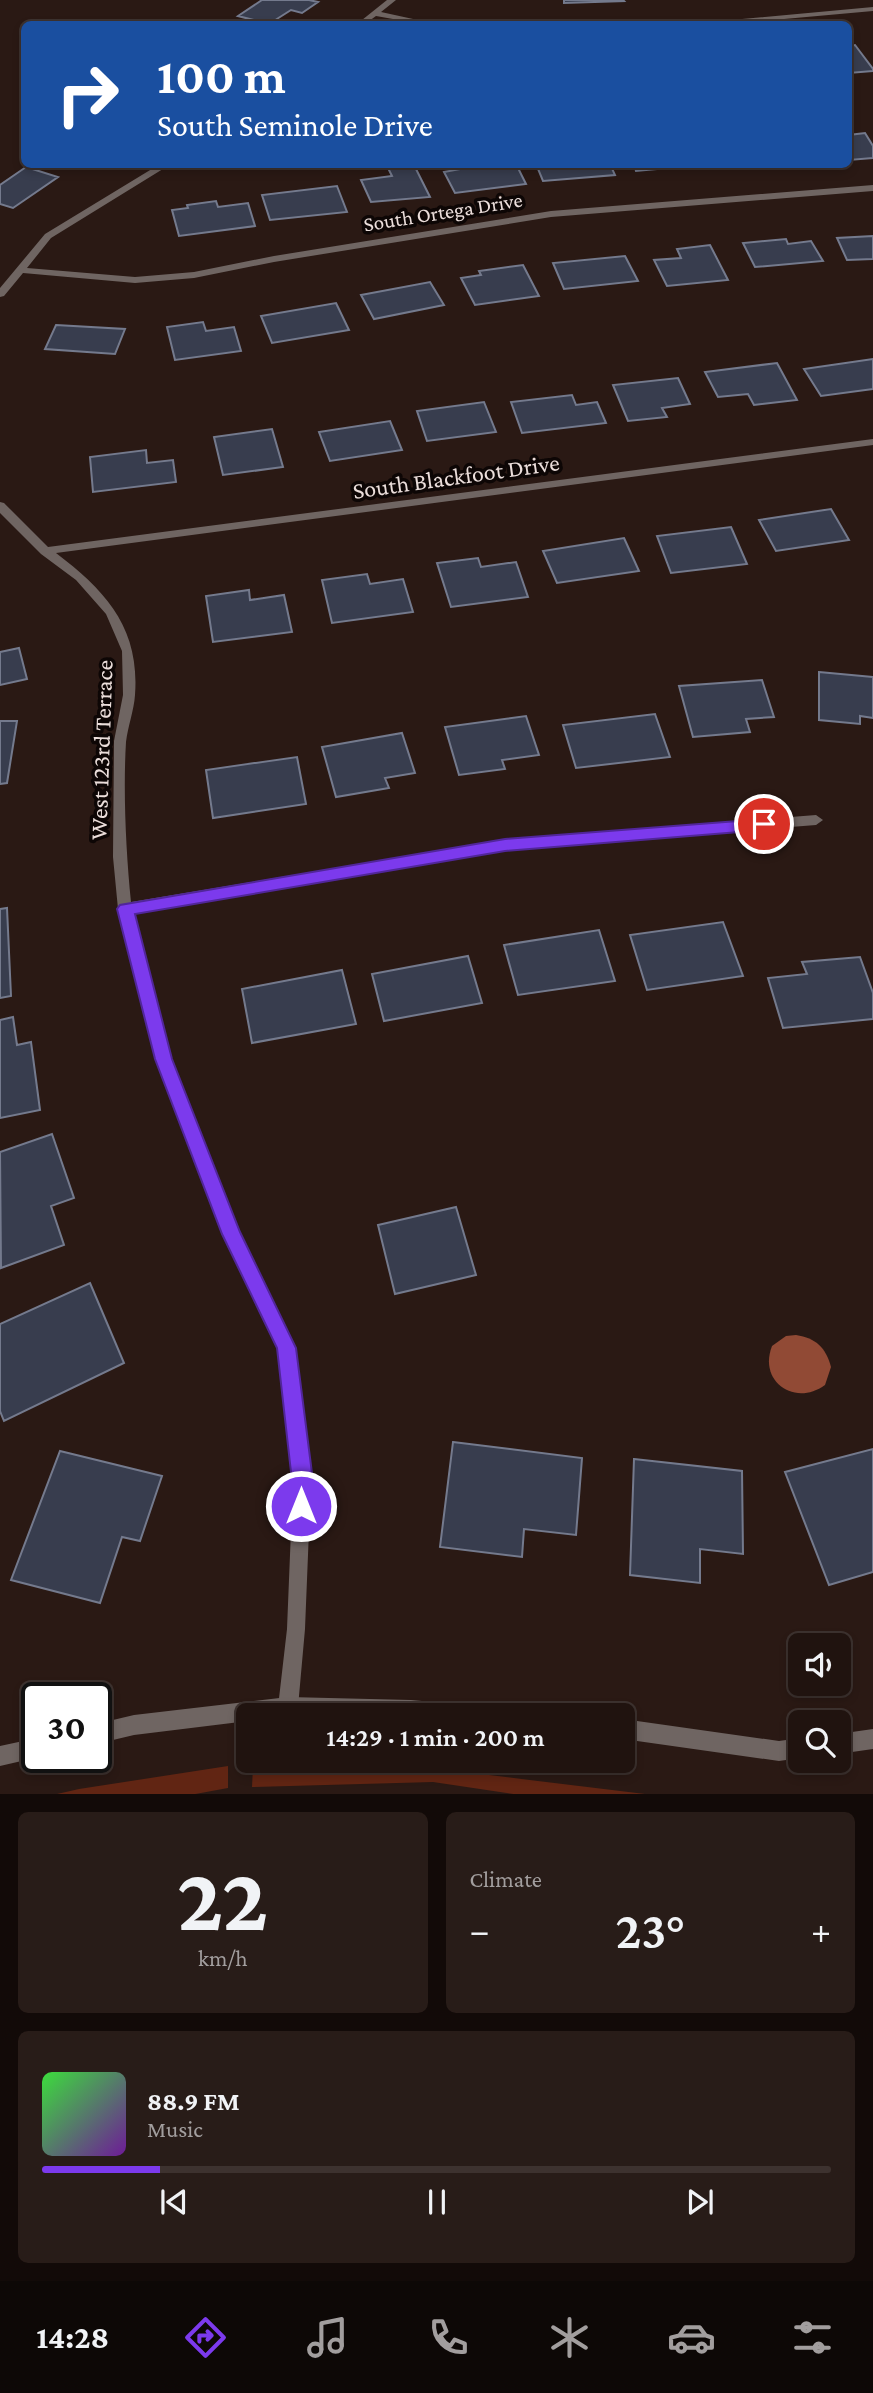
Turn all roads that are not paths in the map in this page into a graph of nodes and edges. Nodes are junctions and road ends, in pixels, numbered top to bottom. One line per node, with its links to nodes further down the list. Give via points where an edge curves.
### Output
1 (391, 0): 3 (street)
2 (873, 9): 6 (street)
3 (376, 14): 4 (street); 5 (street)
4 (366, 21)
5 (415, 21)
6 (742, 21)
7 (160, 168): 9 (street, via 48,236)
8 (873, 188): 9 (street, South Ortega Drive, via 551,214 194,275 91,278)
9 (21, 270): 10 (street)
10 (0, 294)
11 (873, 442): 13 (street, South Blackfoot Drive)
12 (0, 506): 13 (street, West 123rd Terrace)
13 (45, 551): 15 (street, West 123rd Terrace, via 80,577 111,612 128,652 129,695 120,741)
14 (816, 820): 15 (street, via 505,845)
15 (125, 909): 16 (street, West 123rd Terrace, via 163,1059 232,1234 286,1348 302,1481)
16 (288, 1703)
17 (236, 1713): 18 (street)
18 (112, 1730)
19 (635, 1731): 22 (street)
20 (873, 1739): 21 (street)
21 (851, 1742)
22 (788, 1750)
23 (21, 1751): 24 (street)
24 (0, 1756)

